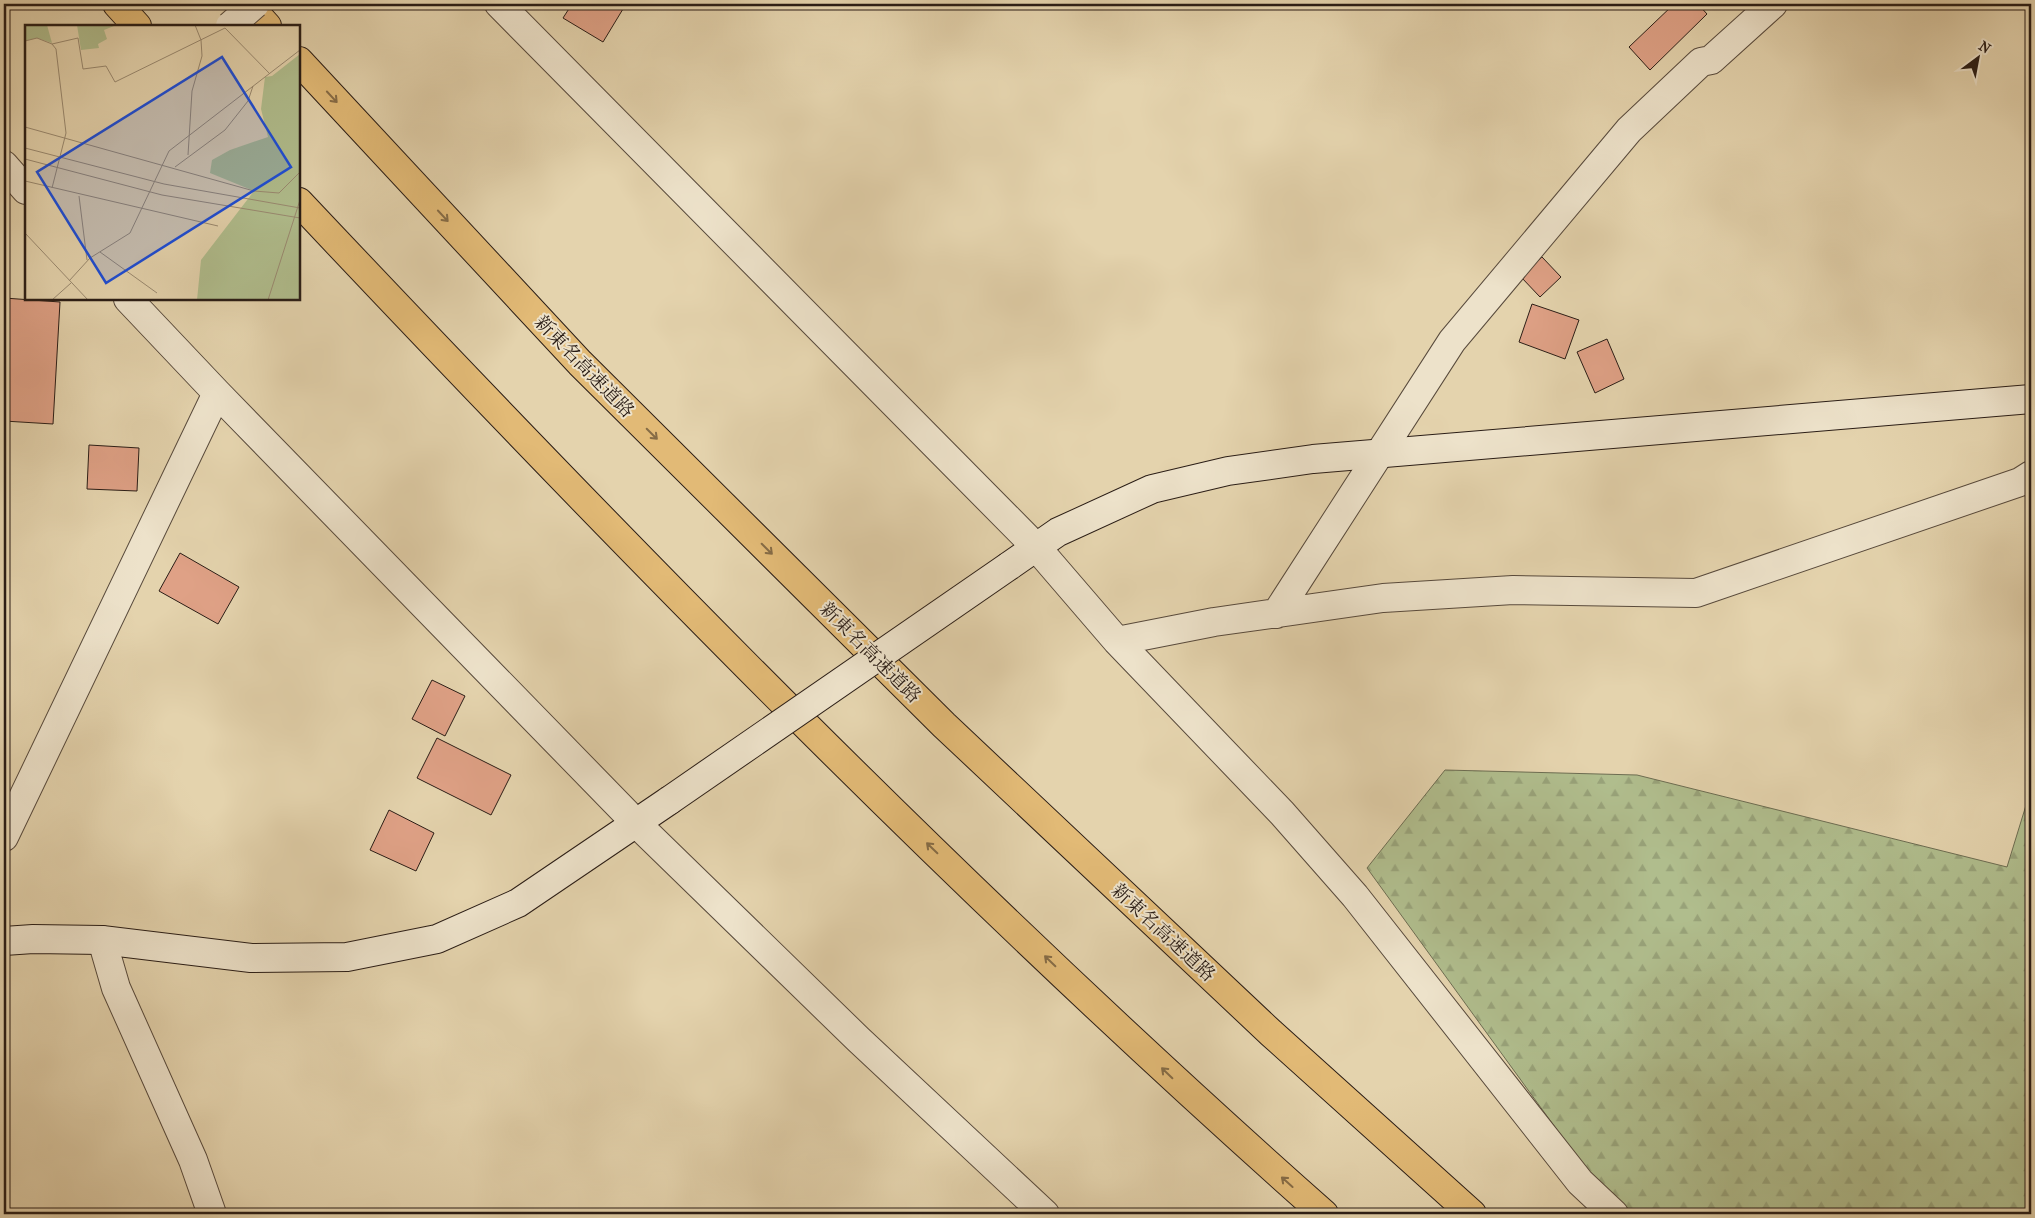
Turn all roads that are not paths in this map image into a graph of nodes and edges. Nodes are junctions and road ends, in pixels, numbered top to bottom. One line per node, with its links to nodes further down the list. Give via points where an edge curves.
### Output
1 (117, 4): 6 (highway)
2 (247, 4): 8 (highway)
3 (254, 4): 7 (street, bridge)
4 (499, 4): 18 (street)
5 (1773, 4): 16 (street, via 1711,60 1701,62 1629,130 1452,341)
6 (136, 25)
7 (231, 25)
8 (266, 25)
9 (300, 62): 28 (highway, 新東名高速道路, one-way to 28, via 580,363 937,718 1272,1033)
10 (4, 166): 11 (street)
11 (25, 189)
12 (300, 203): 27 (highway, one-way to 12, via 1199,1104 879,798 512,428)
13 (129, 300): 14 (street)
14 (217, 393): 21 (street); 22 (street)
15 (2031, 399): 16 (street)
16 (1379, 454): 18 (street, via 1312,459 1228,471 1152,489 1058,532); 19 (street)
17 (2031, 475): 19 (street, via 2020,482 1696,593 1513,590 1384,598)
18 (1037, 548): 20 (street); 21 (street, bridge)
19 (1276, 614): 20 (street)
20 (1117, 641): 29 (street, via 1282,813 1355,896 1580,1182)
21 (635, 822): 23 (street, via 518,903 437,939 347,957 251,958); 26 (street, via 858,1039)
22 (4, 837)
23 (102, 940): 24 (street); 25 (street, via 116,988 193,1160)
24 (4, 941)
25 (212, 1214)
26 (1045, 1214)
27 (1324, 1214)
28 (1472, 1214)
29 (1614, 1214)

